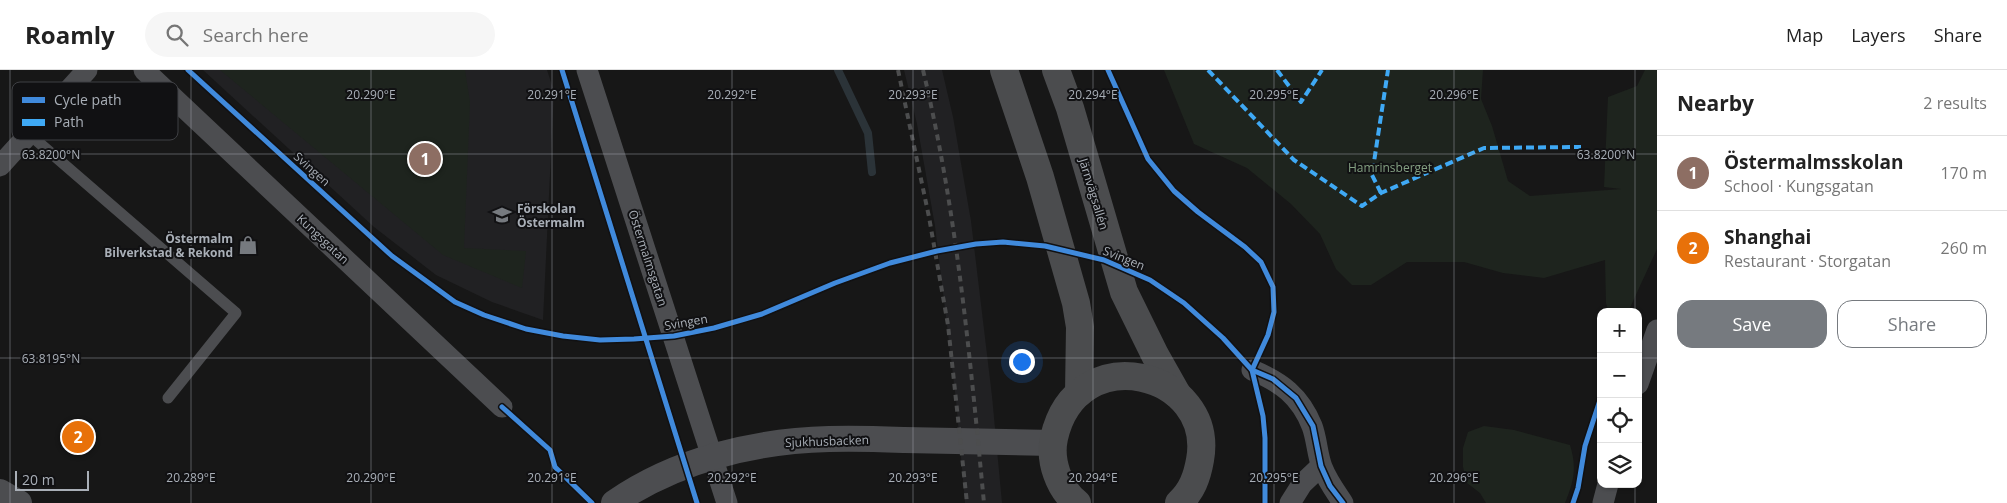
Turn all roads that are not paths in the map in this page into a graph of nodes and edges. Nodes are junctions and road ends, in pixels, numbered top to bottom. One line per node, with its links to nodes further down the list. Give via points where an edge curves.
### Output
1 (87, 70): 6 (street)
2 (144, 70): 7 (street, Kungsgatan)
3 (587, 70): 26 (street, Östermalmsgatan)
4 (1004, 70): 15 (main road, via 1029,141 1076,302 1080,327)
5 (1056, 70): 16 (main road, Järnvägsallén, via 1124,292)
6 (76, 82)
7 (157, 82)
8 (178, 102): 18 (street, Kungsgatan)
9 (24, 140): 11 (street)
10 (36, 140): 17 (lane, via 236,313)
11 (0, 166)
12 (1657, 330): 14 (street)
13 (1252, 370): 20 (street, via 1273,379 1296,398 1312,426)
14 (1642, 373)
15 (1079, 393): 16 (main road, via 1111,377 1132,375 1155,380); 19 (main road, via 1057,423)
16 (1178, 395): 27 (main road, via 1200,430 1202,450 1198,475)
17 (168, 398)
18 (502, 407)
19 (1053, 444): 23 (main road, via 1054,467); 25 (street, Sjukhusbacken, via 828,439 775,443 706,458 679,468)
20 (1321, 466): 28 (street, via 1302,484); 29 (street)
21 (1607, 488): 30 (street)
22 (0, 492): 24 (street)
23 (1073, 501)
24 (19, 503)
25 (614, 503)
26 (727, 503)
27 (1179, 503)
28 (1290, 503)
29 (1343, 503)
30 (1603, 503)

